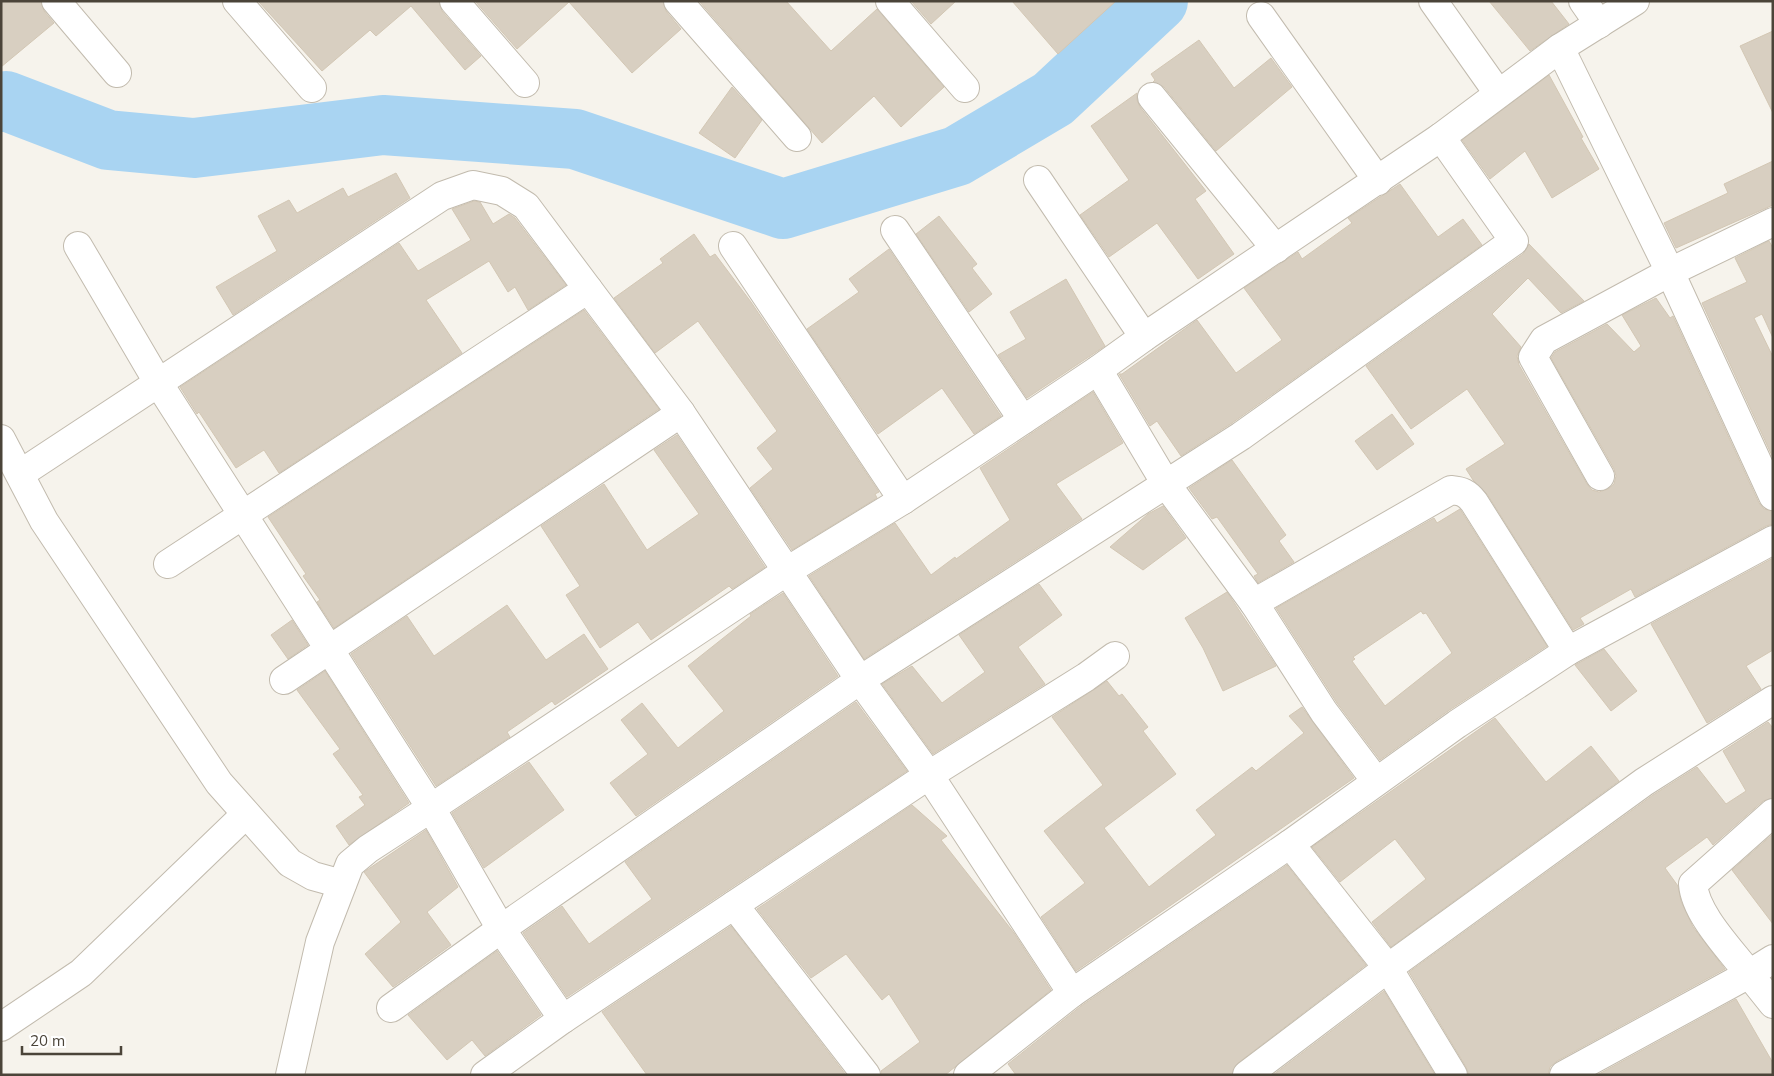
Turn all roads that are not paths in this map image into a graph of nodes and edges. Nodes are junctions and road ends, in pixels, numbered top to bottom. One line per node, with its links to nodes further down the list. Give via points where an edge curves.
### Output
1 (56, 1): 12 (street)
2 (237, 1): 14 (street)
3 (454, 1): 13 (street)
4 (890, 1): 15 (street)
5 (1433, 1): 16 (street)
6 (1583, 1): 10 (street)
7 (1635, 1): 10 (street)
8 (679, 2): 18 (street)
9 (1261, 16): 21 (street)
10 (1599, 24): 11 (street)
11 (1560, 48): 16 (street); 27 (street)
12 (117, 73)
13 (525, 83)
14 (312, 88)
15 (965, 88)
16 (1498, 93): 19 (street)
17 (1152, 96): 26 (street)
18 (797, 137)
19 (1441, 137): 21 (street); 37 (street, via 1514,242 1242,436)
20 (1038, 180): 29 (street)
21 (1378, 180): 26 (street)
22 (1773, 222): 27 (street)
23 (895, 230): 33 (street)
24 (78, 246): 31 (street)
25 (733, 246): 39 (street)
26 (1276, 249): 29 (street)
27 (1670, 272): 36 (street, via 1544,340 1533,357); 38 (street)
28 (588, 289): 31 (street, via 526,206 502,191 473,185 442,196); 32 (street); 40 (street)
29 (1144, 336): 30 (street)
30 (1098, 370): 33 (street); 37 (street)
31 (159, 384): 35 (street); 40 (street)
32 (682, 413): 43 (street); 45 (street)
33 (1023, 420): 39 (street)
34 (1, 439): 35 (street)
35 (20, 474): 55 (street, via 44,521 219,783)
36 (1600, 476)
37 (1166, 484): 44 (street); 49 (street)
38 (1773, 496)
39 (903, 500): 43 (street)
40 (242, 513): 42 (street); 45 (street)
41 (1773, 540): 46 (street)
42 (168, 564)
43 (787, 571): 49 (street); 53 (street)
44 (1254, 603): 46 (street, via 1451,490 1458,491 1466,493 1474,502); 52 (street, via 1324,712)
45 (329, 649): 48 (street); 53 (street)
46 (1568, 651): 52 (street)
47 (1115, 656): 51 (street)
48 (284, 680)
49 (860, 680): 51 (street); 59 (street)
50 (1773, 700): 61 (street, via 1644,782)
51 (929, 775): 58 (street); 63 (street)
52 (1376, 781): 56 (street)
53 (431, 808): 57 (street, via 350,864); 59 (street)
54 (1773, 813): 62 (street, via 1693,884 1694,897)
55 (246, 814): 57 (street, via 290,863 313,876); 67 (street, via 81,973)
56 (1290, 844): 61 (street); 63 (street)
57 (342, 884): 68 (street, via 320,942)
58 (734, 905): 66 (street); 70 (street)
59 (501, 929): 65 (street); 66 (street)
60 (1773, 959): 62 (street)
61 (1388, 968): 72 (street); 73 (street)
62 (1749, 974): 64 (street); 74 (street)
63 (1072, 993): 71 (street)
64 (1773, 1004)
65 (391, 1008)
66 (564, 1018): 69 (street)
67 (1, 1027)
68 (290, 1075)
69 (486, 1075)
70 (866, 1075)
71 (968, 1075)
72 (1247, 1075)
73 (1453, 1075)
74 (1564, 1075)

